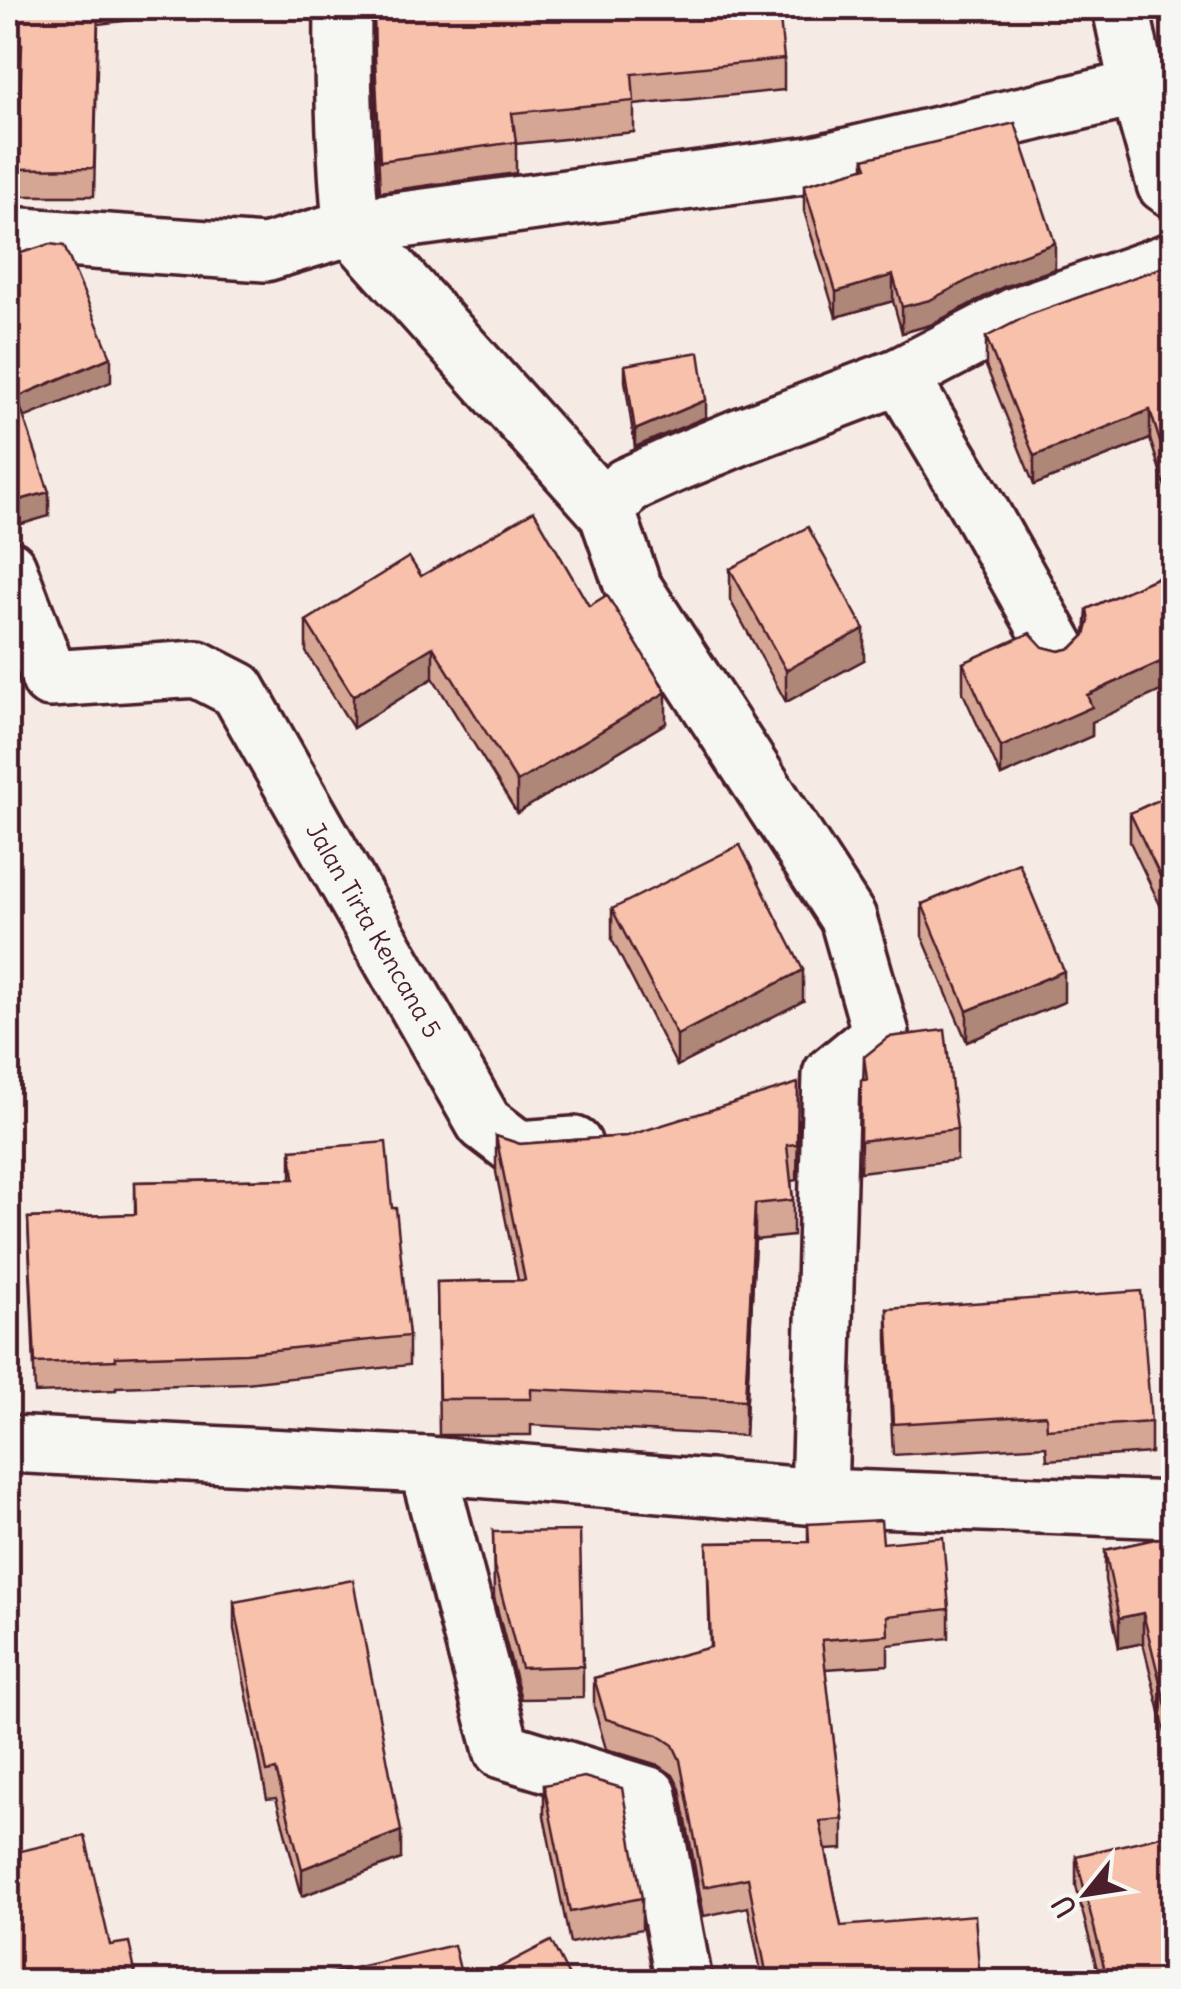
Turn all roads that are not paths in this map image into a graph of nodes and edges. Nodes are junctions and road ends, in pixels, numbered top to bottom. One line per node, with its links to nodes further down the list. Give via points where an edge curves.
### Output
1 (343, 8): 5 (street)
2 (1121, 8): 3 (street)
3 (1138, 88): 4 (street, via 1164,184); 5 (street, via 810,165)
4 (1174, 190)
5 (351, 228): 6 (street, via 265,253); 9 (street)
6 (8, 236)
7 (1174, 260): 8 (street, via 1018,315)
8 (900, 376): 9 (street, via 626,486); 11 (street)
9 (607, 512): 12 (street, via 632,586 848,918 881,1034)
10 (8, 568): 14 (street, Jalan Tirta Kencana 5, via 50,679 198,669 238,690 484,1122 518,1149)
11 (1058, 648)
12 (831, 1075): 13 (street); 17 (street)
13 (775, 1093)
14 (624, 1141)
15 (8, 1444): 16 (street)
16 (427, 1465): 17 (street); 19 (street, via 502,1750 649,1795)
17 (819, 1497): 18 (street)
18 (1174, 1510)
19 (684, 1982)

